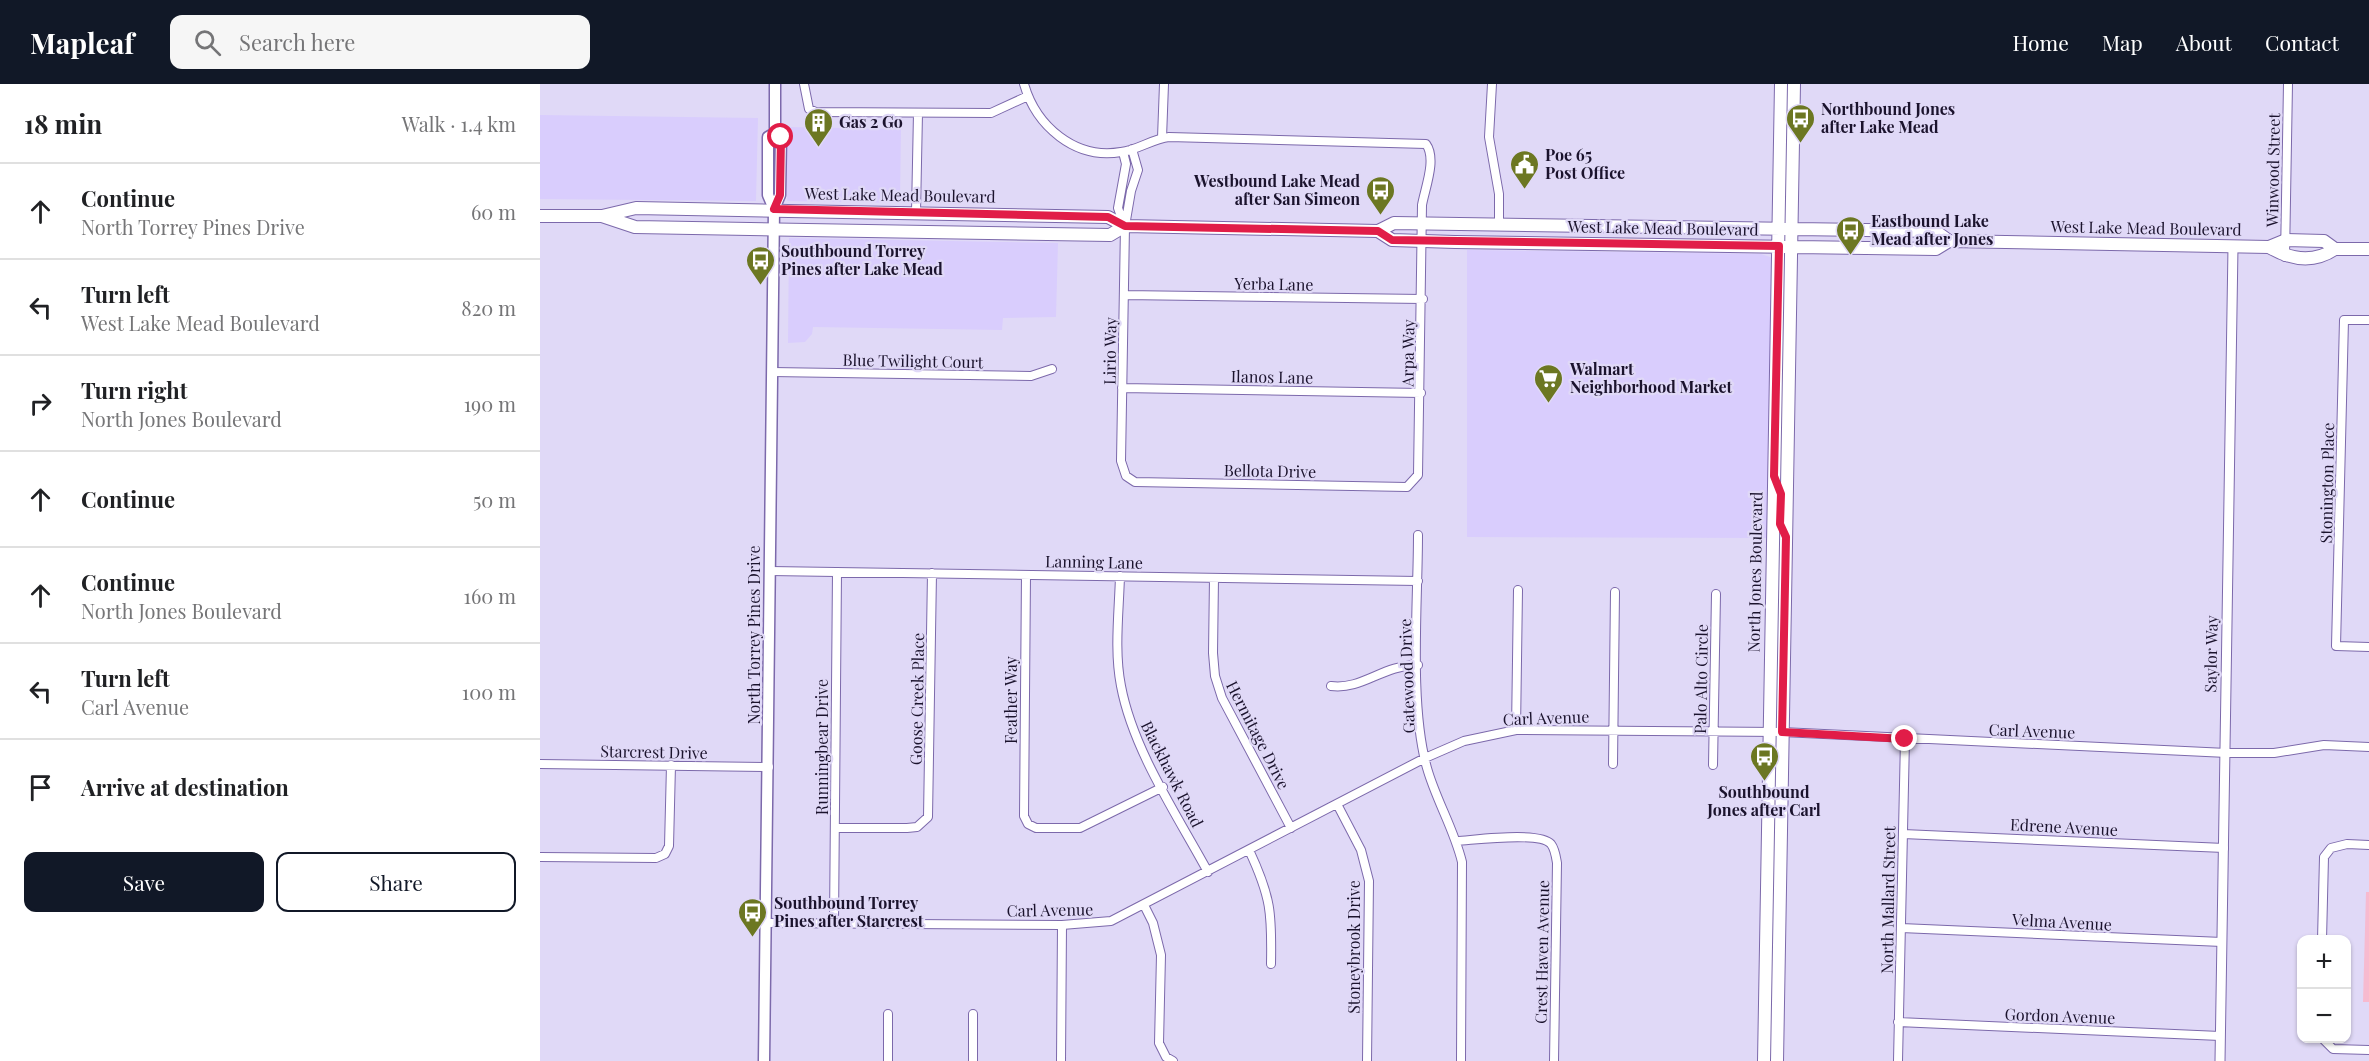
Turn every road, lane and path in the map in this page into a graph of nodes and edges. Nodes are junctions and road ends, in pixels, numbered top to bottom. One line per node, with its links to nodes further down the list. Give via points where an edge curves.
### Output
1 (775, 84): 14 (main road, North Torrey Pines Drive, via 775,133 781,137 780,195)
2 (804, 84): 10 (street, via 809,109 816,112)
3 (1024, 84): 9 (street)
4 (1164, 84): 11 (street)
5 (1492, 84): 19 (street, via 1489,137 1499,194)
6 (1781, 84): 25 (main road, North Jones Boulevard)
7 (1794, 84): 25 (main road, North Jones Boulevard)
8 (2288, 84): 28 (street, Winwood Street)
9 (1028, 96): 10 (street, via 991,112); 13 (street, via 1047,126 1062,140 1096,152)
10 (918, 113): 15 (street)
11 (1162, 138): 12 (street); 20 (street, Arpa Way, via 1426,144 1430,165 1422,205)
12 (1132, 149): 13 (street); 22 (street, via 1138,170)
13 (1123, 152): 22 (street, via 1126,164 1118,208)
14 (774, 209): 15 (main road, West Lake Mead Boulevard); 18 (main road, West Lake Mead Boulevard, via 636,208); 24 (main road, North Torrey Pines Drive)
15 (916, 212): 16 (main road, West Lake Mead Boulevard)
16 (998, 214): 22 (main road, West Lake Mead Boulevard, via 1108,217); 27 (main road)
17 (540, 216): 18 (main road, West Lake Mead Boulevard)
18 (602, 216): 24 (main road, West Lake Mead Boulevard, via 635,227)
19 (1499, 223): 20 (main road, West Lake Mead Boulevard); 21 (main road, West Lake Mead Boulevard); 31 (main road, via 1495,232 1468,234)
20 (1423, 224): 26 (main road, West Lake Mead Boulevard, via 1394,223); 29 (street, Arpa Way)
21 (1582, 225): 23 (main road, West Lake Mead Boulevard); 32 (main road, via 1571,234)
22 (1125, 226): 26 (main road, West Lake Mead Boulevard); 27 (main road, West Lake Mead Boulevard, via 1110,234); 40 (street, Lirio Way)
23 (1646, 227): 25 (main road, West Lake Mead Boulevard); 33 (main road, via 1593,234)
24 (774, 228): 27 (main road, West Lake Mead Boulevard); 44 (main road, North Torrey Pines Drive)
25 (1785, 229): 30 (main road, West Lake Mead Boulevard, via 1935,231); 34 (main road, North Jones Boulevard)
26 (1378, 231): 29 (main road, West Lake Mead Boulevard, via 1392,240)
27 (998, 232)
28 (2286, 240): 36 (main road, West Lake Mead Boulevard); 37 (main road, West Lake Mead Boulevard, via 2324,241); 39 (street, Winwood Street)
29 (1423, 241): 31 (main road, West Lake Mead Boulevard); 41 (street, Arpa Way)
30 (1949, 241): 34 (main road, West Lake Mead Boulevard, via 1936,249); 35 (main road, West Lake Mead Boulevard)
31 (1455, 242): 32 (main road, West Lake Mead Boulevard)
32 (1533, 242): 33 (main road, West Lake Mead Boulevard)
33 (1581, 243): 34 (main road, West Lake Mead Boulevard)
34 (1785, 246): 47 (main road, North Jones Boulevard); 51 (main road, North Jones Boulevard)
35 (2233, 247): 36 (main road, West Lake Mead Boulevard); 74 (street, Saylor Way)
36 (2269, 248): 39 (main road, West Lake Mead Boulevard)
37 (2335, 249): 38 (main road, West Lake Mead Boulevard); 39 (main road, West Lake Mead Boulevard, via 2322,258)
38 (2369, 249)
39 (2285, 257)
40 (1124, 295): 41 (street, Yerba Lane); 45 (street, Lirio Way)
41 (1423, 299): 46 (street, Arpa Way)
42 (2369, 320): 64 (street, Stonington Place, via 2344,320 2336,646)
43 (1052, 369): 44 (street, Blue Twilight Court, via 1031,376)
44 (772, 372): 54 (main road, North Torrey Pines Drive)
45 (1122, 388): 46 (street, Ilanos Lane); 48 (street, Lirio Way, via 1121,461)
46 (1421, 393): 50 (street, Arpa Way, via 1418,475)
47 (1775, 432): 49 (main road, North Jones Boulevard); 51 (main road, via 1780,479)
48 (1126, 476): 50 (street, Bellota Drive, via 1135,482 1407,487)
49 (1774, 476): 53 (main road, via 1781,494 1780,524); 70 (main road, North Jones Boulevard)
50 (1414, 482)
51 (1787, 488): 53 (main road, North Jones Boulevard)
52 (1418, 535): 60 (street, Gatewood Drive)
53 (1786, 537): 71 (main road, North Jones Boulevard)
54 (770, 571): 55 (street, Lanning Lane); 80 (main road, North Torrey Pines Drive)
55 (837, 572): 56 (street, Lanning Lane); 83 (street, Runningbear Drive)
56 (932, 573): 57 (street, Lanning Lane); 83 (street, Goose Creek Place, via 929,808 924,823 907,828)
57 (1026, 575): 58 (street, Lanning Lane); 81 (street, Feather Way, via 1024,816 1028,824 1036,828 1080,828)
58 (1120, 576): 59 (street, Lanning Lane); 81 (street, Blackhawk Road, via 1120,684 1127,712)
59 (1214, 578): 60 (street, Lanning Lane); 84 (street, Hermitage Drive, via 1215,676 1222,698)
60 (1418, 581): 65 (street, Gatewood Drive)
61 (1518, 590): 67 (street)
62 (1615, 592): 68 (street)
63 (1716, 594): 69 (street, Palo Alto Circle)
64 (2369, 647)
65 (1418, 665): 66 (street, via 1390,668 1344,688); 75 (street, Gatewood Drive, via 1419,724)
66 (1331, 686)
67 (1516, 730): 68 (street, Carl Avenue); 75 (street, Carl Avenue, via 1464,741)
68 (1614, 730): 69 (street, Carl Avenue); 77 (street)
69 (1713, 731): 70 (street, Carl Avenue); 79 (street, Palo Alto Circle)
70 (1768, 732): 71 (street, Carl Avenue); 100 (main road, North Jones Boulevard)
71 (1782, 732): 72 (street, Carl Avenue); 101 (main road, North Jones Boulevard)
72 (1905, 739): 74 (street, Carl Avenue); 85 (street, North Mallard Street)
73 (2369, 747): 74 (street, Carl Avenue, via 2324,745 2274,753)
74 (2227, 753): 88 (street, Saylor Way)
75 (1425, 758): 82 (street, Carl Avenue); 86 (street, Gatewood Drive)
76 (540, 764): 78 (street, Starcrest Drive)
77 (1613, 764)
78 (671, 765): 80 (street, Starcrest Drive); 90 (street, via 669,846 665,854 656,858)
79 (1713, 765)
80 (769, 767): 93 (main road, North Torrey Pines Drive)
81 (1163, 787): 91 (street, Blackhawk Road)
82 (1337, 804): 84 (street, Carl Avenue); 113 (street, Stoneybrook Drive, via 1361,850 1369,881)
83 (835, 828): 94 (street, Runningbear Drive)
84 (1291, 828): 89 (street, Carl Avenue)
85 (1903, 834): 88 (street, Edrene Avenue); 96 (street, North Mallard Street)
86 (1457, 842): 114 (street, Gatewood Drive, via 1464,894); 115 (street, Crest Haven Avenue, via 1531,837 1551,844 1557,863)
87 (2369, 845): 97 (street, via 2331,848 2324,857)
88 (2224, 848): 98 (street, Saylor Way)
89 (1249, 850): 91 (street, Carl Avenue); 99 (street, via 1266,885 1272,916)
90 (540, 857)
91 (1208, 872): 92 (street, Carl Avenue)
92 (1144, 905): 95 (street, Carl Avenue, via 1111,921); 108 (street, via 1159,940 1159,1043)
93 (767, 923): 94 (street, Carl Avenue); 109 (main road, North Torrey Pines Drive)
94 (834, 923): 95 (street, Carl Avenue)
95 (1062, 925): 112 (street)
96 (1901, 928): 98 (street, Velma Avenue); 104 (street, North Mallard Street)
97 (2322, 935)
98 (2222, 942): 105 (street, Saylor Way)
99 (1271, 964)
100 (1764, 975): 101 (main road); 116 (main road, North Jones Boulevard)
101 (1778, 975): 117 (main road, North Jones Boulevard)
102 (888, 1014): 110 (street)
103 (973, 1014): 111 (street)
104 (1898, 1022): 105 (street, Gordon Avenue); 118 (street, North Mallard Street)
105 (2220, 1036): 119 (street, Saylor Way)
106 (2325, 1043): 107 (street, via 2333,1049)
107 (2369, 1050)
108 (1170, 1059)
109 (764, 1061)
110 (888, 1061)
111 (973, 1061)
112 (1061, 1061)
113 (1366, 1061)
114 (1461, 1061)
115 (1554, 1061)
116 (1764, 1061)
117 (1777, 1061)
118 (1898, 1061)
119 (2220, 1061)

